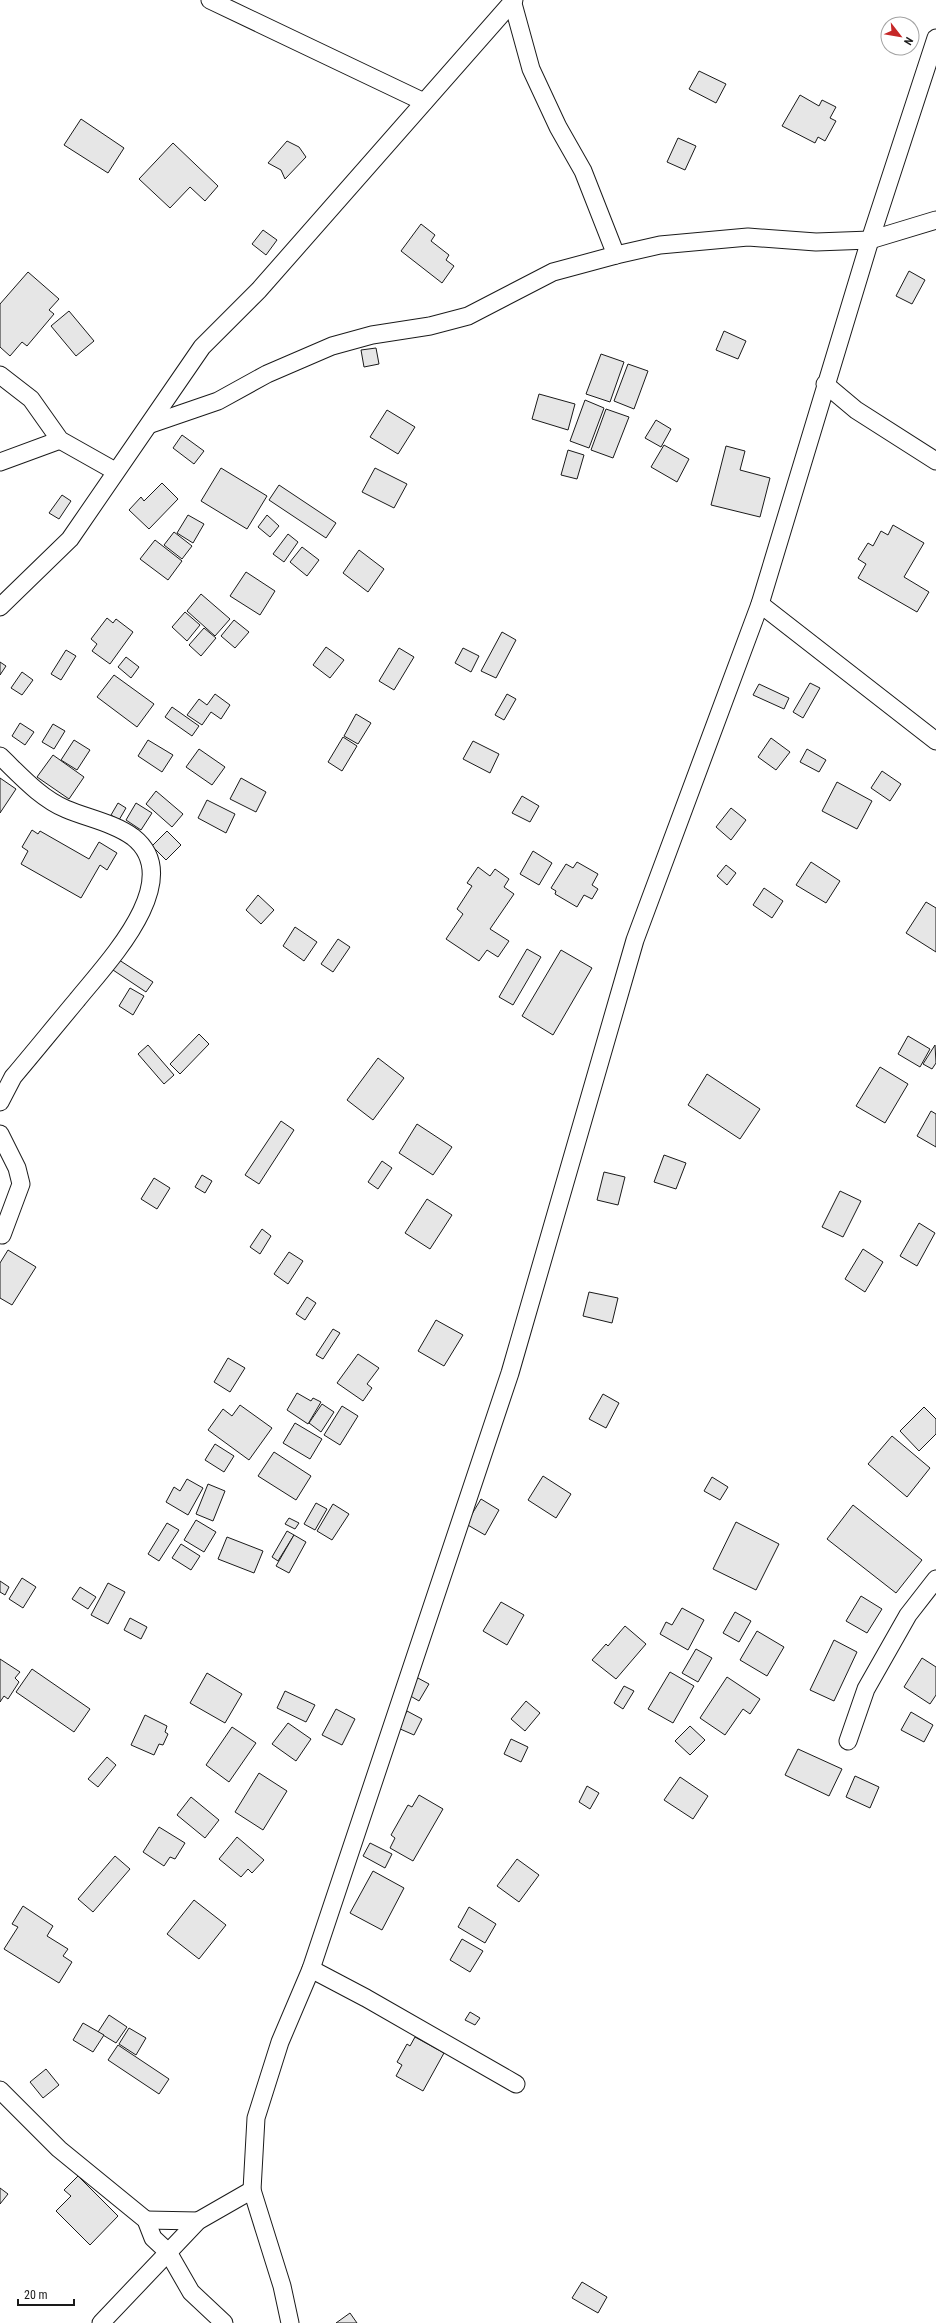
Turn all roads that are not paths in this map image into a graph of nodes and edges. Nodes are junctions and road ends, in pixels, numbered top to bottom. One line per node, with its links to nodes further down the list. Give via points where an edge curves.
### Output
1 (210, 0): 4 (street)
2 (513, 0): 4 (street); 7 (street, via 531,69 554,121 584,171)
3 (936, 38): 6 (street)
4 (424, 102): 10 (street, via 259,290 202,347)
5 (936, 220): 6 (street)
6 (870, 240): 7 (street, via 816,242 748,237 660,245); 9 (street)
7 (616, 255): 10 (street, via 553,272 468,316 430,326 372,335 332,346 267,374 218,401)
8 (0, 375): 11 (street, via 31,399)
9 (825, 384): 12 (street, via 856,410); 15 (street)
10 (151, 424): 14 (street)
11 (60, 440): 13 (street); 14 (street)
12 (936, 460)
13 (0, 462)
14 (116, 471): 16 (street, via 70,539)
15 (760, 604): 17 (street); 24 (street, via 635,940 510,1373)
16 (0, 607)
17 (936, 741)
18 (0, 756): 19 (street, via 42,796 133,837 147,854 151,871 148,894 128,937 13,1077)
19 (0, 1102)
20 (0, 1134): 21 (street, via 17,1168 21,1184)
21 (2, 1235)
22 (936, 1579): 23 (street, via 908,1616 866,1689)
23 (848, 1741)
24 (311, 1969): 25 (street); 27 (street, via 280,2042 256,2118)
25 (516, 2084)
26 (0, 2090): 28 (street, via 59,2149)
27 (252, 2190): 29 (street); 33 (street, via 282,2286)
28 (146, 2220): 29 (street); 30 (street, via 153,2238)
29 (198, 2221): 30 (street)
30 (168, 2252): 31 (street); 32 (street, via 191,2292)
31 (101, 2323)
32 (224, 2323)
33 (290, 2323)

